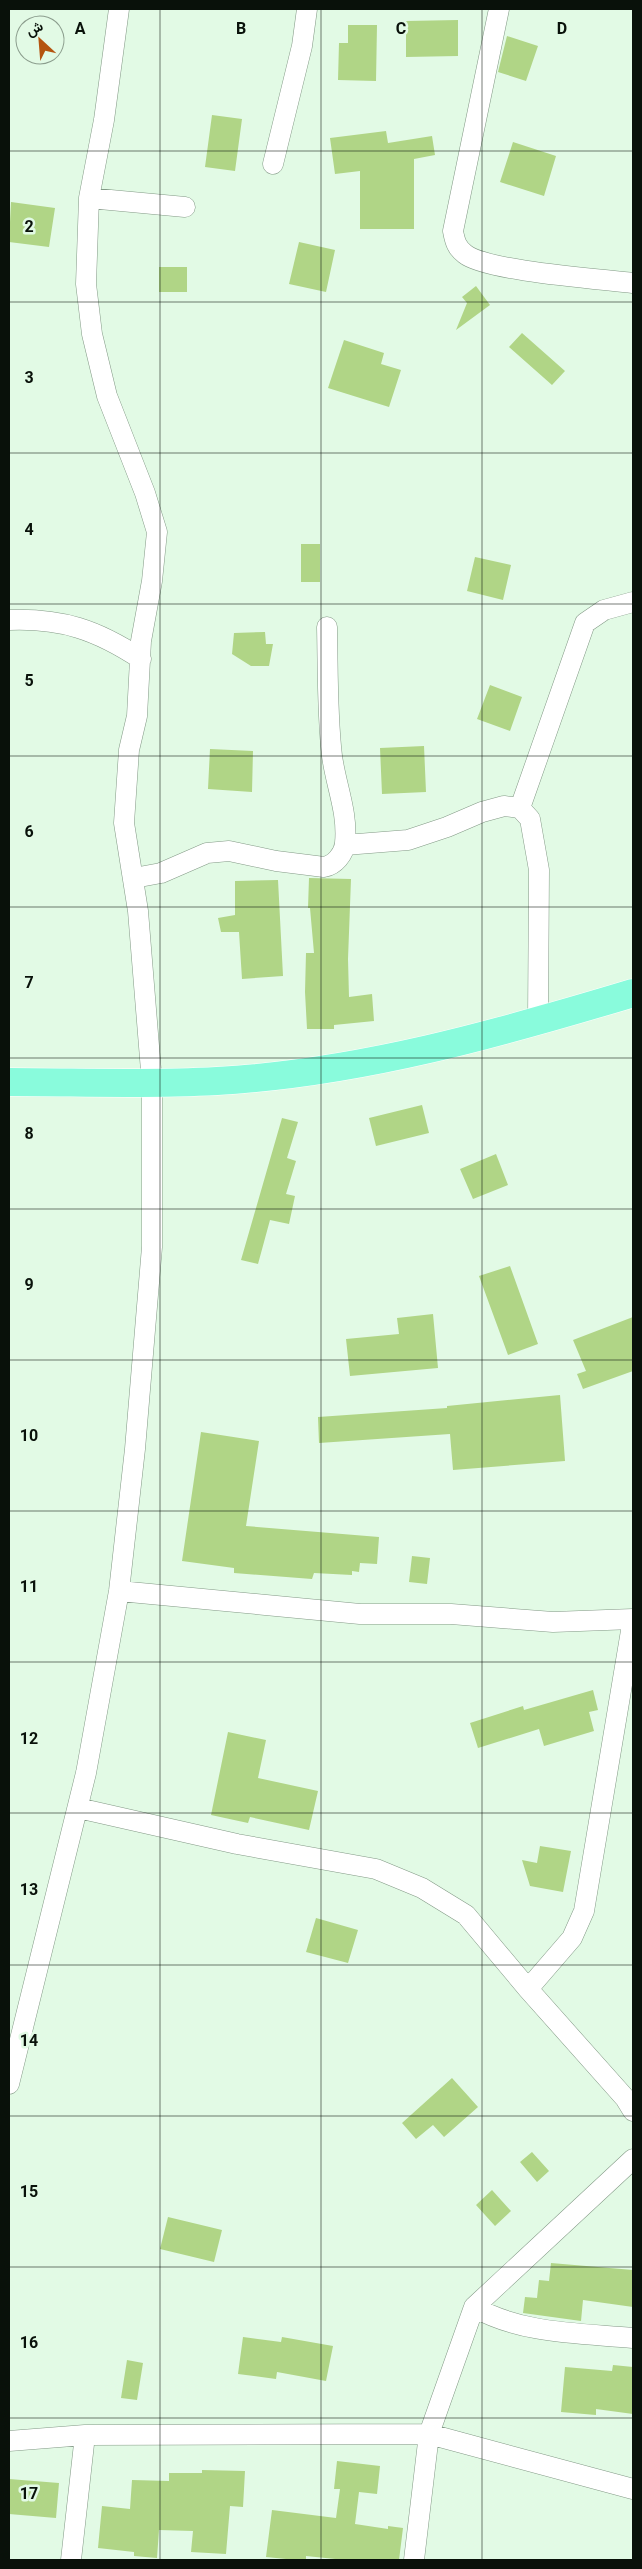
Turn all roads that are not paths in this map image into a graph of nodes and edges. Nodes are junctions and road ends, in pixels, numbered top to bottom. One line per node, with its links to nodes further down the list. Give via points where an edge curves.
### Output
1 (119, 9): 5 (street, via 104,120)
2 (307, 9): 4 (street, via 302,46)
3 (499, 9): 7 (street, via 453,231 455,243 466,255 490,265)
4 (273, 164)
5 (89, 198): 6 (street); 11 (street, via 86,284 92,334 107,396 157,532)
6 (184, 207)
7 (633, 283)
8 (633, 602): 12 (street, via 604,610 585,623)
9 (9, 620): 11 (street, via 55,623 90,631 110,639)
10 (327, 626): 13 (street, via 332,758 344,806)
11 (140, 659): 14 (street, via 136,716 125,784 124,823)
12 (520, 808): 13 (street, via 504,806 482,812 447,828 408,840); 16 (street, via 530,819 539,870)
13 (345, 845): 14 (street, via 337,860 324,867 229,851 207,853 161,873)
14 (134, 878): 18 (street)
15 (633, 993): 16 (main road)
16 (538, 1022): 18 (main road, via 439,1049 287,1074)
17 (9, 1082): 18 (main road)
18 (152, 1083): 19 (street, via 152,1246)
19 (119, 1591): 20 (street, via 360,1614 452,1614 553,1622); 21 (street)
20 (633, 1619): 22 (street, via 584,1911 572,1938)
21 (78, 1808): 22 (street, via 237,1844 376,1870 413,1884 466,1915); 23 (street)
22 (528, 1989): 24 (street)
23 (9, 2084)
24 (633, 2111)
25 (633, 2160): 26 (street)
26 (474, 2307): 27 (street, via 488,2315 534,2329); 28 (street)
27 (633, 2338)
28 (429, 2434): 29 (street); 31 (street); 33 (street)
29 (85, 2436): 30 (street); 32 (street)
30 (9, 2441)
31 (633, 2489)
32 (74, 2560)
33 (414, 2560)

